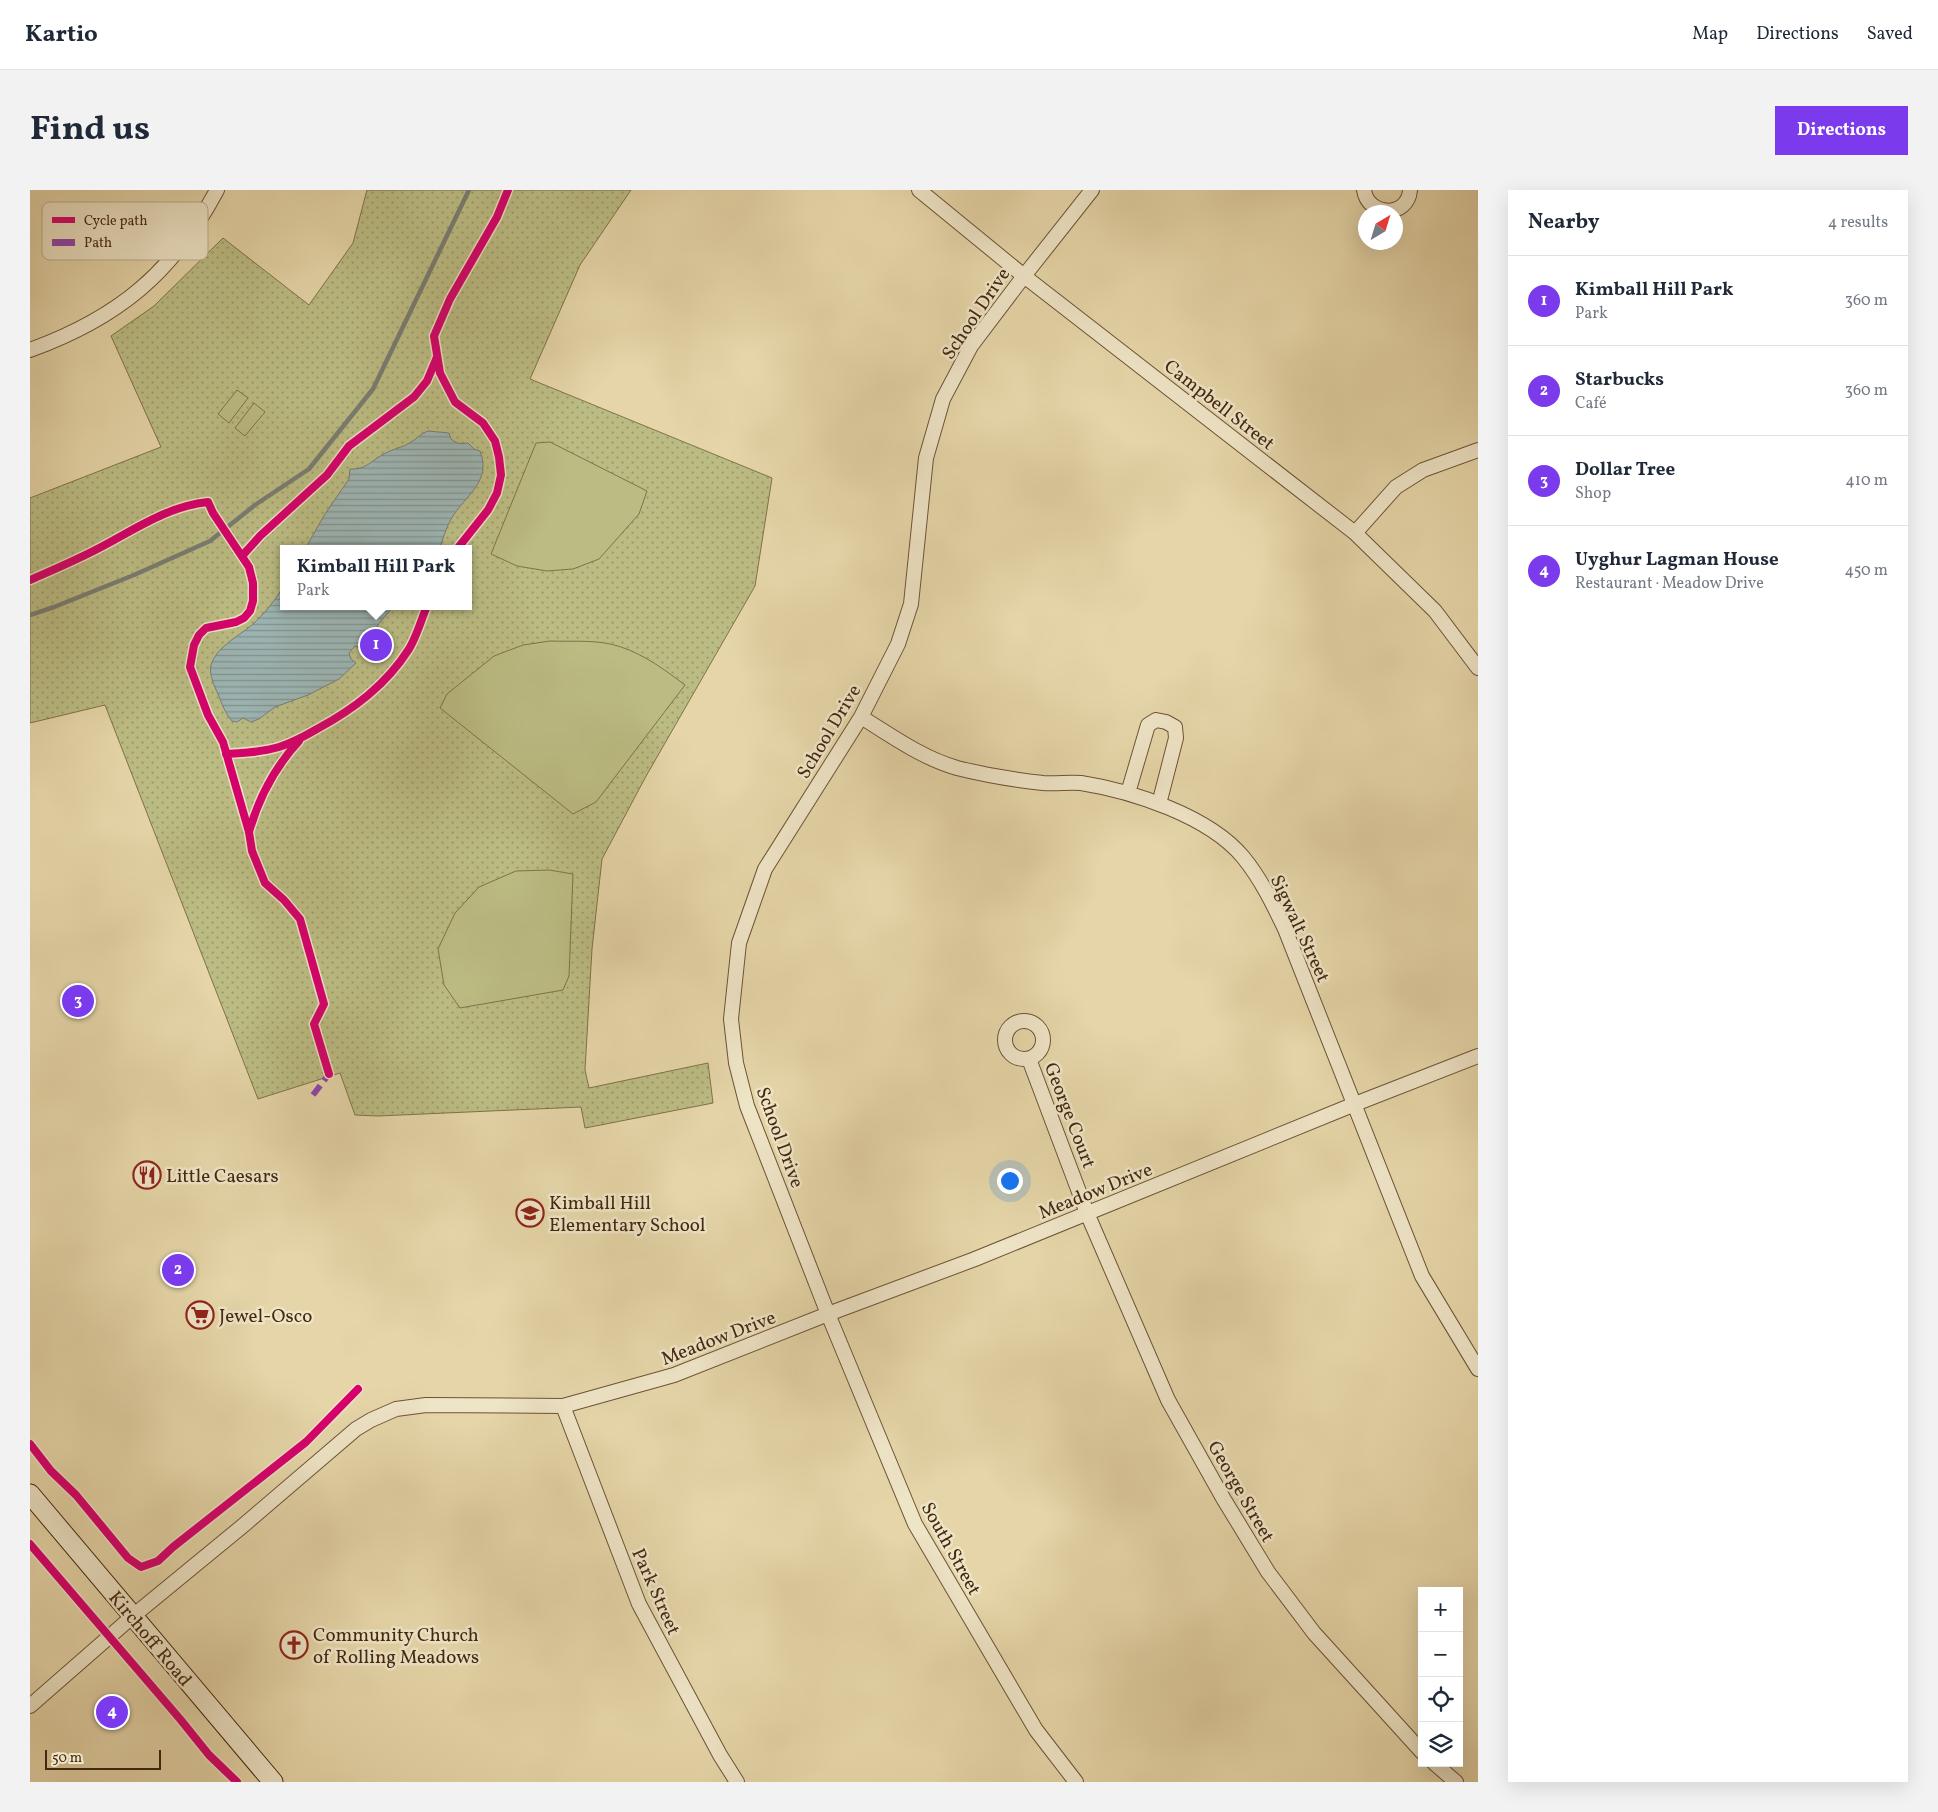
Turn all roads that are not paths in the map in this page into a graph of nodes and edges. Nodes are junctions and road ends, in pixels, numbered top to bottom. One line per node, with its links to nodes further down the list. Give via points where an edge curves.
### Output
1 (217, 190): 6 (street)
2 (919, 190): 8 (street, Campbell Street)
3 (1092, 190): 8 (street, School Drive)
4 (1364, 190): 5 (street, via 1373,207 1389,211 1403,205)
5 (1410, 190)
6 (208, 206)
7 (171, 260): 9 (street, via 130,299 87,325)
8 (1024, 276): 11 (street, Campbell Street); 13 (street, School Drive, via 971,346 943,400 926,458 911,604 898,644)
9 (30, 350)
10 (1478, 450): 11 (street, via 1423,470 1396,487)
11 (1355, 533): 12 (street, Campbell Street, via 1434,611)
12 (1478, 668)
13 (861, 718): 14 (street, Sigwalt Street, via 928,758 957,768 1014,780 1080,783); 20 (street, School Drive, via 764,869 739,943 731,1019 736,1063 747,1106)
14 (1128, 793): 15 (street, Sigwalt Street); 15 (street, via 1148,724 1156,720 1166,722 1175,728 1176,738)
15 (1159, 804): 18 (street, Sigwalt Street, via 1226,839 1262,882 1285,929)
16 (1478, 1056): 18 (street, Meadow Drive)
17 (1029, 1059): 19 (street, George Court)
18 (1355, 1104): 19 (street, Meadow Drive); 21 (street, Sigwalt Street, via 1422,1276)
19 (1087, 1213): 20 (street, Meadow Drive); 26 (street, George Street, via 1168,1400 1268,1572 1314,1633)
20 (828, 1314): 22 (street, Meadow Drive, via 674,1375); 30 (street, South Street, via 915,1524 1036,1730)
21 (1478, 1368)
22 (563, 1406): 24 (street, Meadow Drive, via 426,1406 396,1409 371,1420 356,1429); 29 (street, Park Street, via 639,1604)
23 (30, 1494): 24 (main road, Kirchoff Road)
24 (133, 1616): 25 (street, Meadow Drive); 28 (main road, Kirchoff Road)
25 (30, 1706)
26 (1418, 1748)
27 (1439, 1767): 31 (street)
28 (273, 1782)
29 (737, 1782)
30 (1076, 1782)
31 (1456, 1782)

